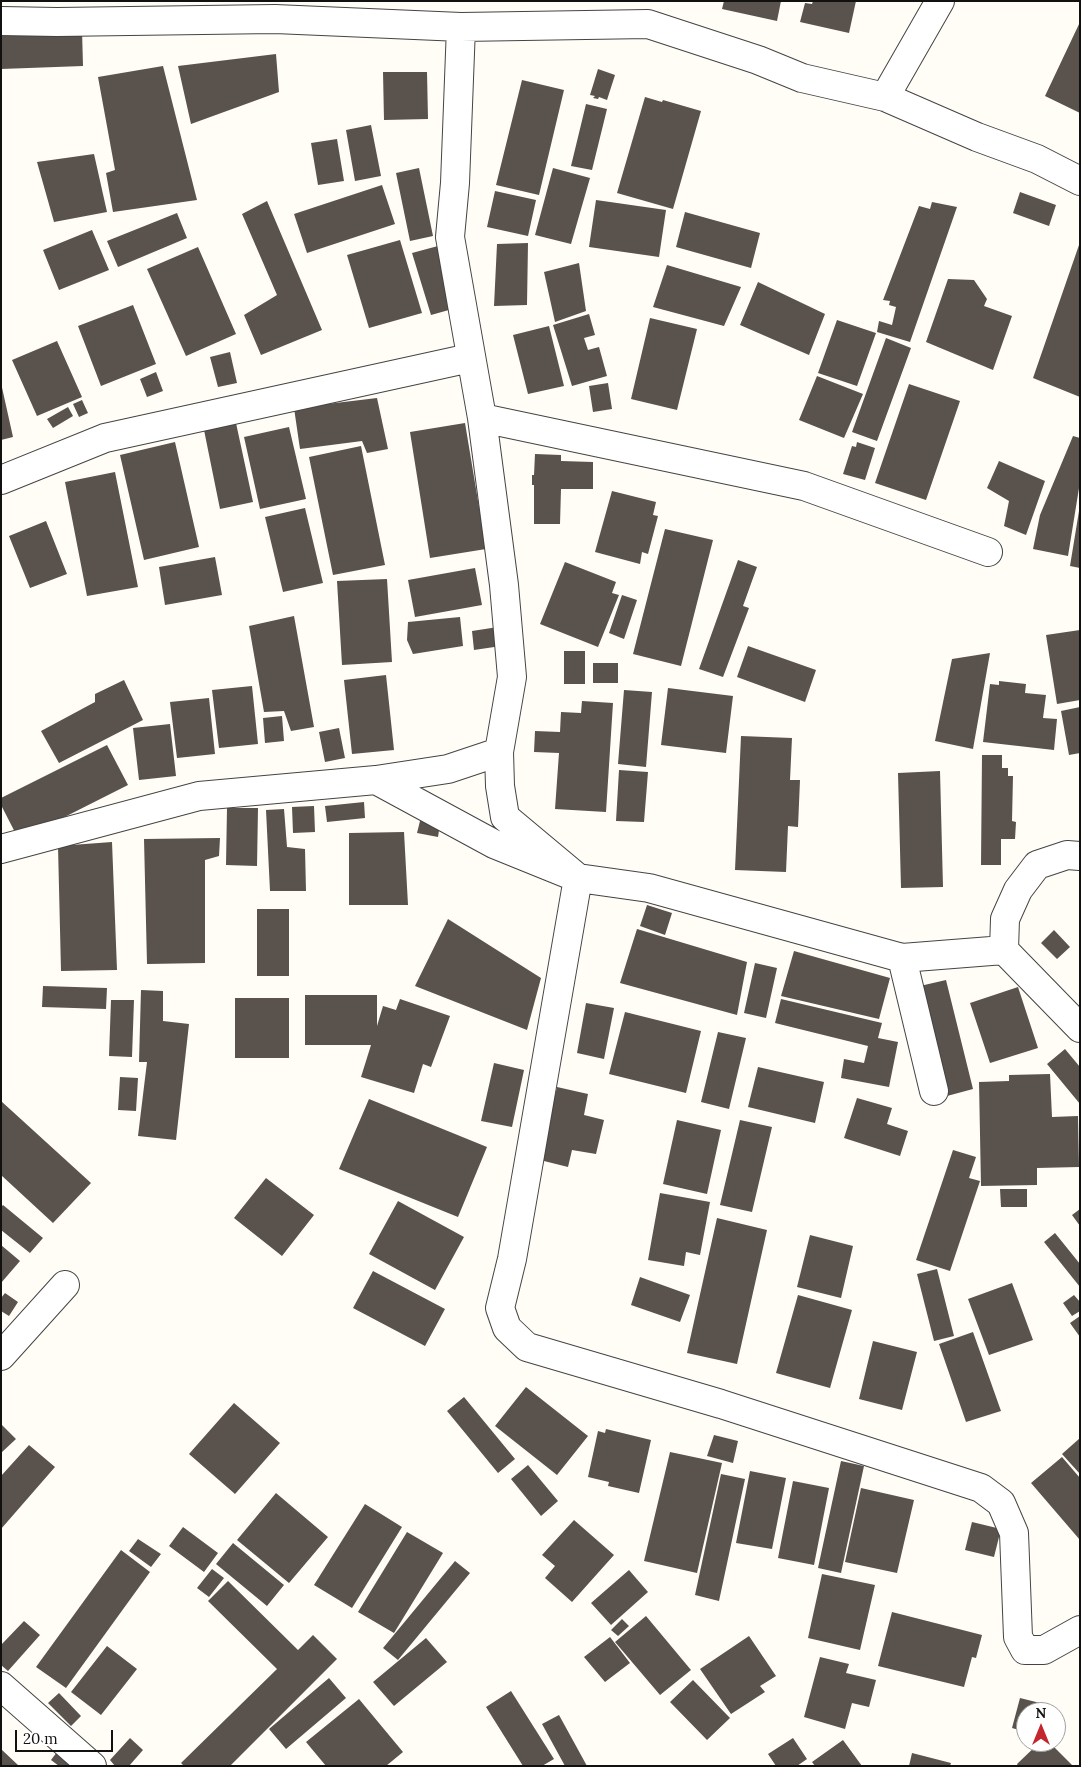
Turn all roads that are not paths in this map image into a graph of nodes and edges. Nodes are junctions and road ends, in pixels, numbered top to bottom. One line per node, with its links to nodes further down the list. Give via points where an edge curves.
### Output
1 (940, 1): 6 (street)
2 (275, 10): 4 (street, via 67,22); 5 (street)
3 (650, 13): 5 (street); 6 (street, via 802,78)
4 (1, 20)
5 (461, 27): 8 (street, via 450,238)
6 (884, 97): 7 (street, via 1037,159)
7 (1080, 181)
8 (470, 358): 9 (street); 10 (street, via 105,438)
9 (482, 418): 11 (street, via 804,486); 12 (street, via 504,585 512,677)
10 (1, 480)
11 (988, 552)
12 (500, 752): 13 (street, via 448,769); 16 (street, via 500,786 505,817)
13 (376, 780): 14 (street, via 199,796); 16 (street, via 494,844)
14 (1, 849)
15 (1080, 856): 17 (street, via 1067,855 1037,866 1018,890 1005,919)
16 (578, 878): 18 (street, via 649,888); 23 (street, via 512,1259 500,1308 507,1328 527,1347 721,1404 981,1488 1001,1503 1014,1533 1018,1637 1025,1650 1044,1650)
17 (1004, 950): 18 (street); 19 (street)
18 (902, 958): 20 (street)
19 (1080, 1028)
20 (934, 1090)
21 (65, 1285): 22 (street)
22 (1, 1356)
23 (1080, 1630)
24 (1, 1686): 25 (street)
25 (92, 1766)

